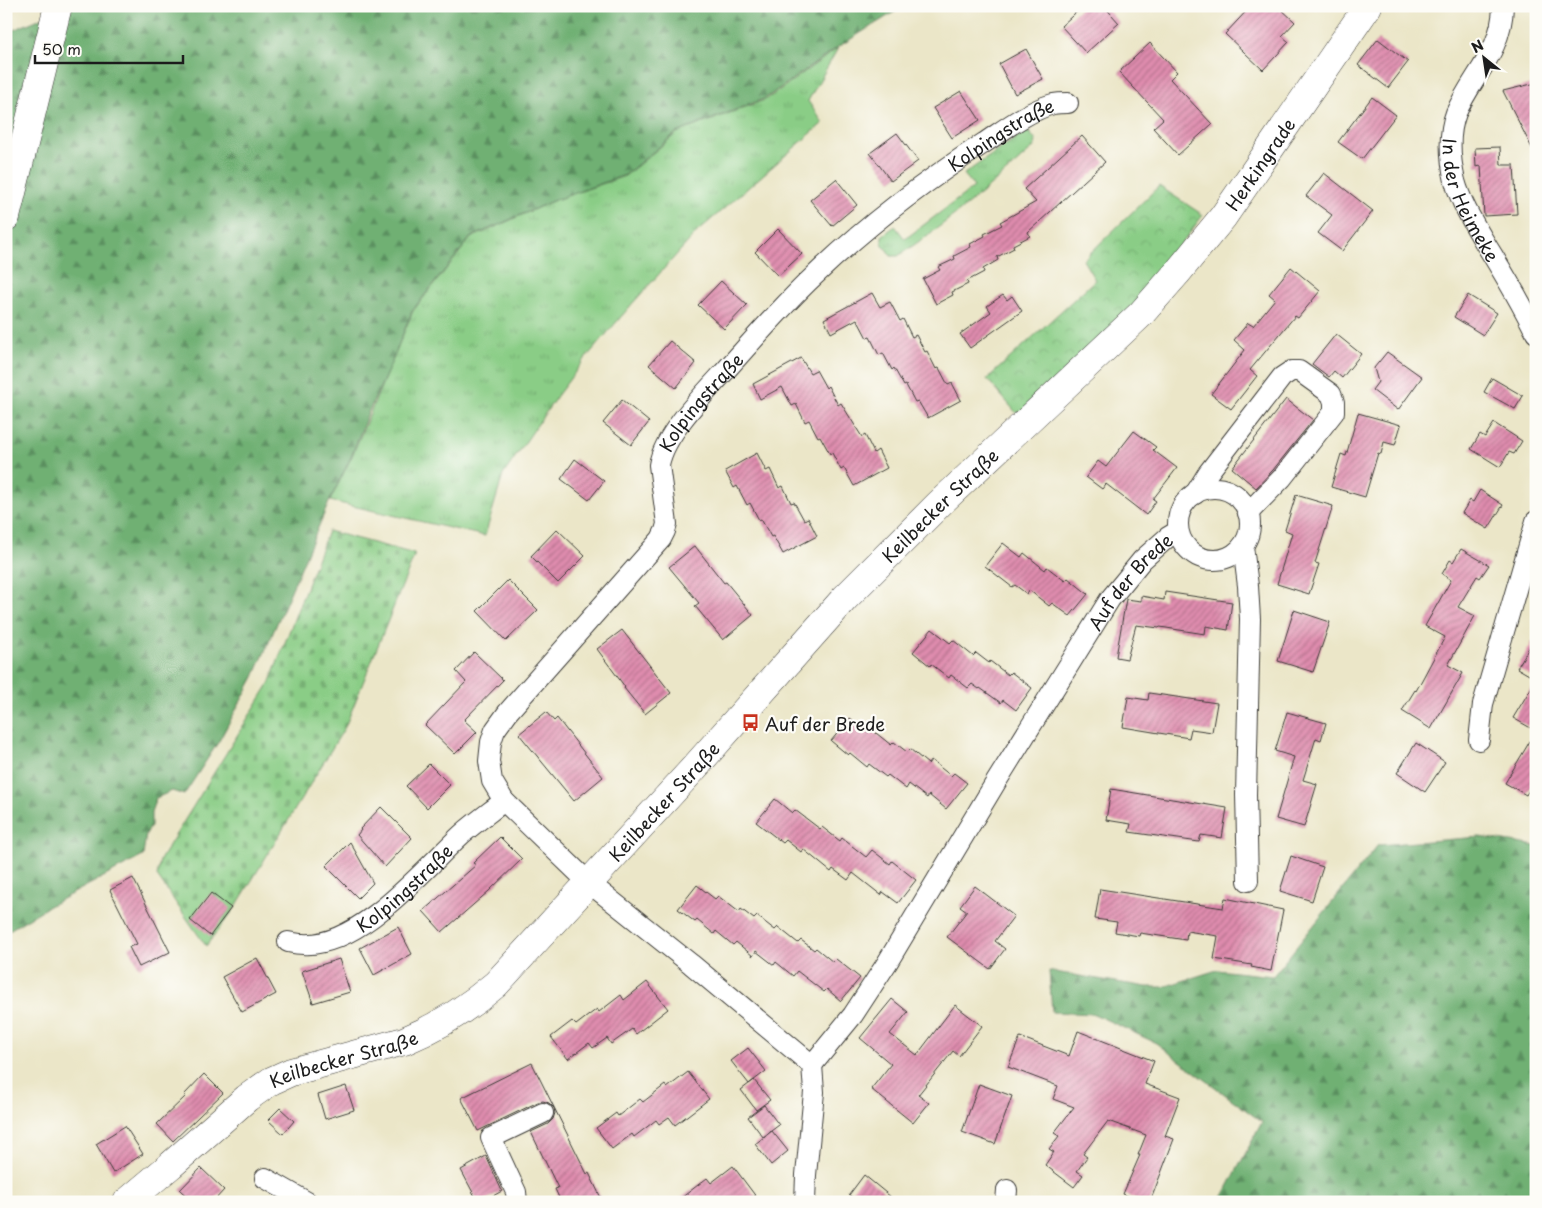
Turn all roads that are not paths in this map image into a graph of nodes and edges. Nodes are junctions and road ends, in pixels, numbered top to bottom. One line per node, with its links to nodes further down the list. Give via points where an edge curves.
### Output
1 (58, 6): 5 (main road)
2 (1368, 6): 6 (main road, Herkingrade, via 1223,217)
3 (1503, 6): 7 (street, In der Heimeke, via 1498,40 1463,98 1454,119 1450,149 1455,181 1465,207)
4 (1068, 103): 14 (street, Kolpingstraße, via 1037,110 1018,121 957,160 865,230 781,310 679,425 660,457 667,524 661,539 495,730 490,769 492,780)
5 (6, 217)
6 (1140, 314): 16 (main road, Keilbecker Straße, via 939,504 845,598)
7 (1536, 333)
8 (1195, 494): 9 (street, via 1206,489 1223,490 1239,498); 9 (street, Auf der Brede, via 1282,377 1291,371 1299,371 1330,394 1334,412 1282,478); 11 (street, Auf der Brede, via 1180,512)
9 (1248, 513): 12 (street, via 1250,530)
10 (1536, 521): 13 (street, via 1483,704)
11 (1178, 531): 12 (street, Auf der Brede, via 1190,552 1205,560 1222,560); 18 (street, Auf der Brede, via 1142,560 1110,599 887,963 853,1015)
12 (1243, 546): 15 (street, via 1250,619 1246,795)
13 (1479, 740)
14 (504, 801): 16 (street, Kolpingstraße); 17 (street, Kolpingstraße, via 463,833 381,910 355,929 326,941)
15 (1248, 880)
16 (588, 882): 18 (street); 21 (main road, Keilbecker Straße, via 496,984 465,1009 404,1041 302,1069 271,1081)
17 (288, 942)
18 (812, 1065): 24 (street, via 814,1092)
19 (543, 1113): 23 (street, via 490,1138 516,1192)
20 (265, 1178): 22 (street)
21 (127, 1202)
22 (308, 1202)
23 (517, 1202)
24 (805, 1202)

